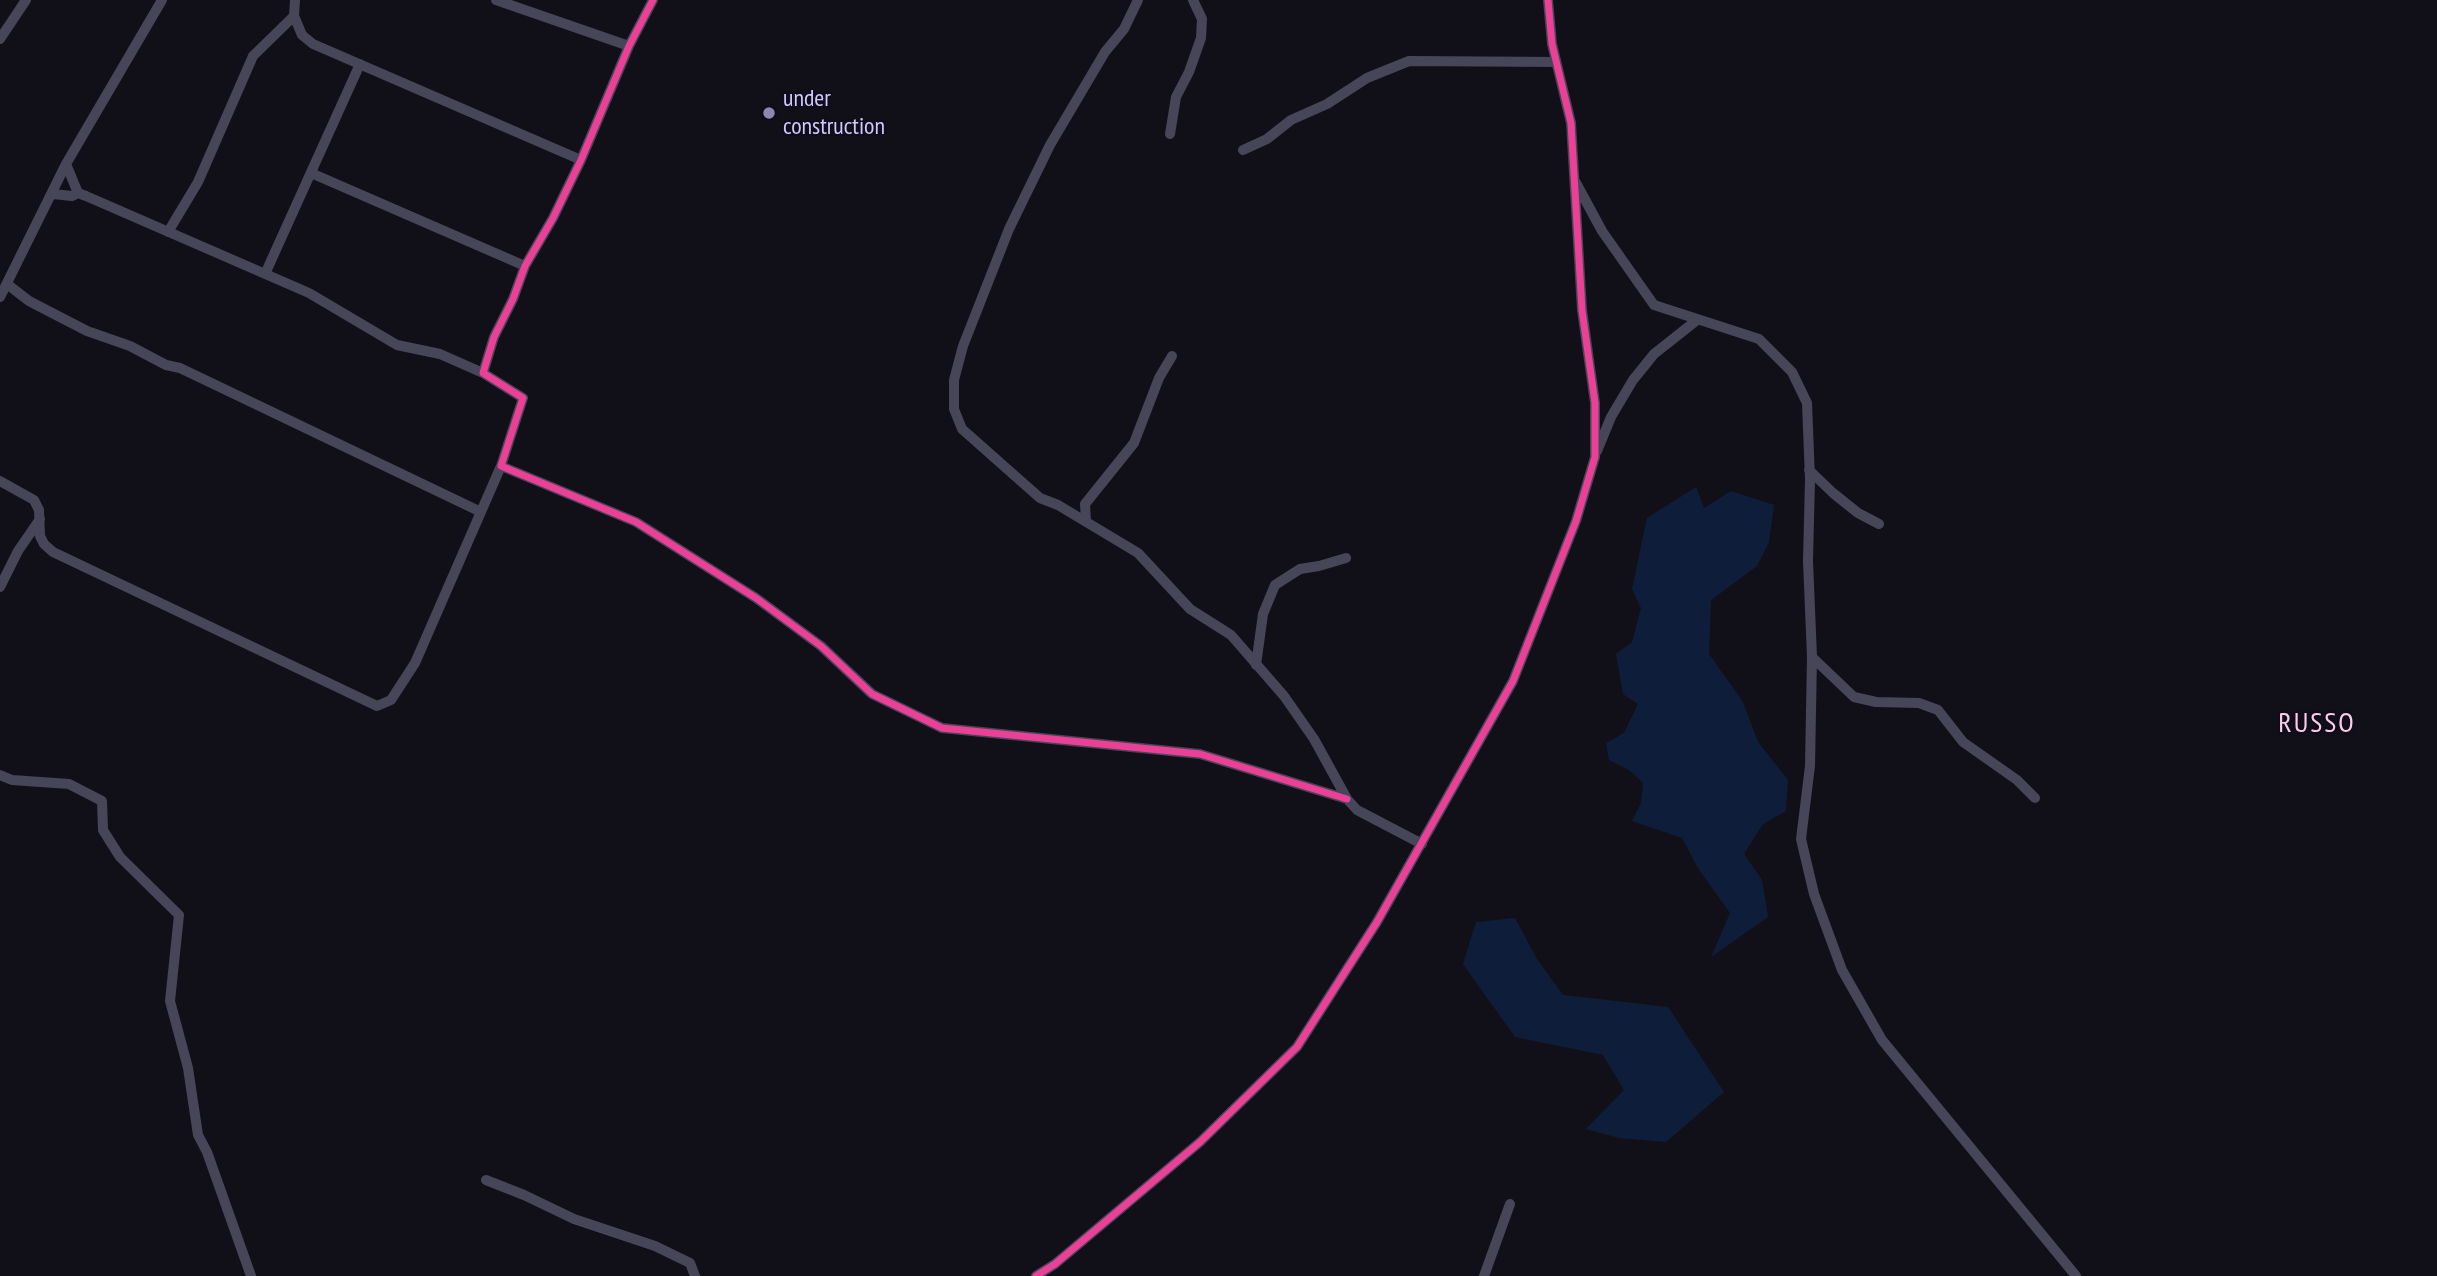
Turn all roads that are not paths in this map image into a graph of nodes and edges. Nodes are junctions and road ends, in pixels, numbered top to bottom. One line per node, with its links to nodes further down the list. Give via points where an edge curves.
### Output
1 (26, 0): 11 (street)
2 (162, 0): 18 (street)
3 (295, 0): 10 (street)
4 (496, 0): 9 (street)
5 (653, 0): 12 (street)
6 (1138, 0): 37 (street, via 1050,145 1009,229 962,346 954,380 954,409 962,429 1040,498)
7 (1193, 0): 15 (street, via 1202,19 1201,37 1176,97)
8 (1548, 0): 13 (street)
9 (529, 5): 12 (street)
10 (294, 16): 14 (street, via 302,35 313,44); 23 (street, via 253,56 198,182)
11 (0, 39)
12 (629, 46): 17 (street)
13 (1556, 62): 16 (street, via 1409,61 1367,78); 20 (street, via 1571,123)
14 (360, 64): 17 (street); 19 (street)
15 (1170, 134)
16 (1243, 150)
17 (581, 160): 24 (street)
18 (66, 164): 21 (street); 22 (street)
19 (311, 173): 24 (street); 25 (street)
20 (1573, 176): 28 (street, via 1602,231 1654,305); 31 (street, via 1582,310 1595,403)
21 (78, 193): 22 (street); 23 (street)
22 (53, 194): 26 (street)
23 (168, 232): 25 (street)
24 (525, 266): 30 (street)
25 (265, 274): 30 (street, via 309,293 397,345 440,354)
26 (7, 284): 27 (street); 35 (street, via 29,301 87,331 180,368)
27 (0, 297)
28 (1697, 320): 31 (street, via 1654,354 1633,380); 33 (street, via 1759,339 1792,372 1807,403)
29 (1172, 356): 37 (street, via 1134,443 1085,504)
30 (483, 373): 32 (street, via 523,398)
31 (1595, 457): 46 (street, via 1576,521 1513,681)
32 (501, 467): 35 (street); 45 (street, via 636,522 756,598 821,646 872,694 942,728 1200,754)
33 (1809, 470): 38 (street, via 1858,513); 41 (street)
34 (0, 481): 36 (street, via 34,500)
35 (481, 512): 36 (street, via 415,663 391,700 377,706 53,552 40,536)
36 (40, 519): 40 (street)
37 (1086, 521): 42 (street, via 1139,553 1190,609 1231,635)
38 (1879, 524)
39 (1346, 558): 42 (street, via 1300,569 1275,585 1263,614)
40 (0, 587)
41 (1812, 657): 44 (street, via 1854,697 1919,703 1938,710 1963,742); 53 (street, via 1810,766 1801,839 1814,894 1842,970 1882,1040)
42 (1256, 665): 45 (street, via 1314,739)
43 (0, 775): 49 (street, via 69,784 102,801 103,830 120,857 178,915 170,1001 188,1068 198,1135)
44 (2035, 798)
45 (1347, 799): 46 (street, via 1357,810)
46 (1422, 844): 51 (street, via 1297,1047 1199,1142)
47 (486, 1180): 50 (street, via 574,1219 655,1246 690,1263)
48 (1510, 1204): 52 (street)
49 (251, 1276)
50 (695, 1276)
51 (1036, 1276)
52 (1484, 1276)
53 (2076, 1276)

